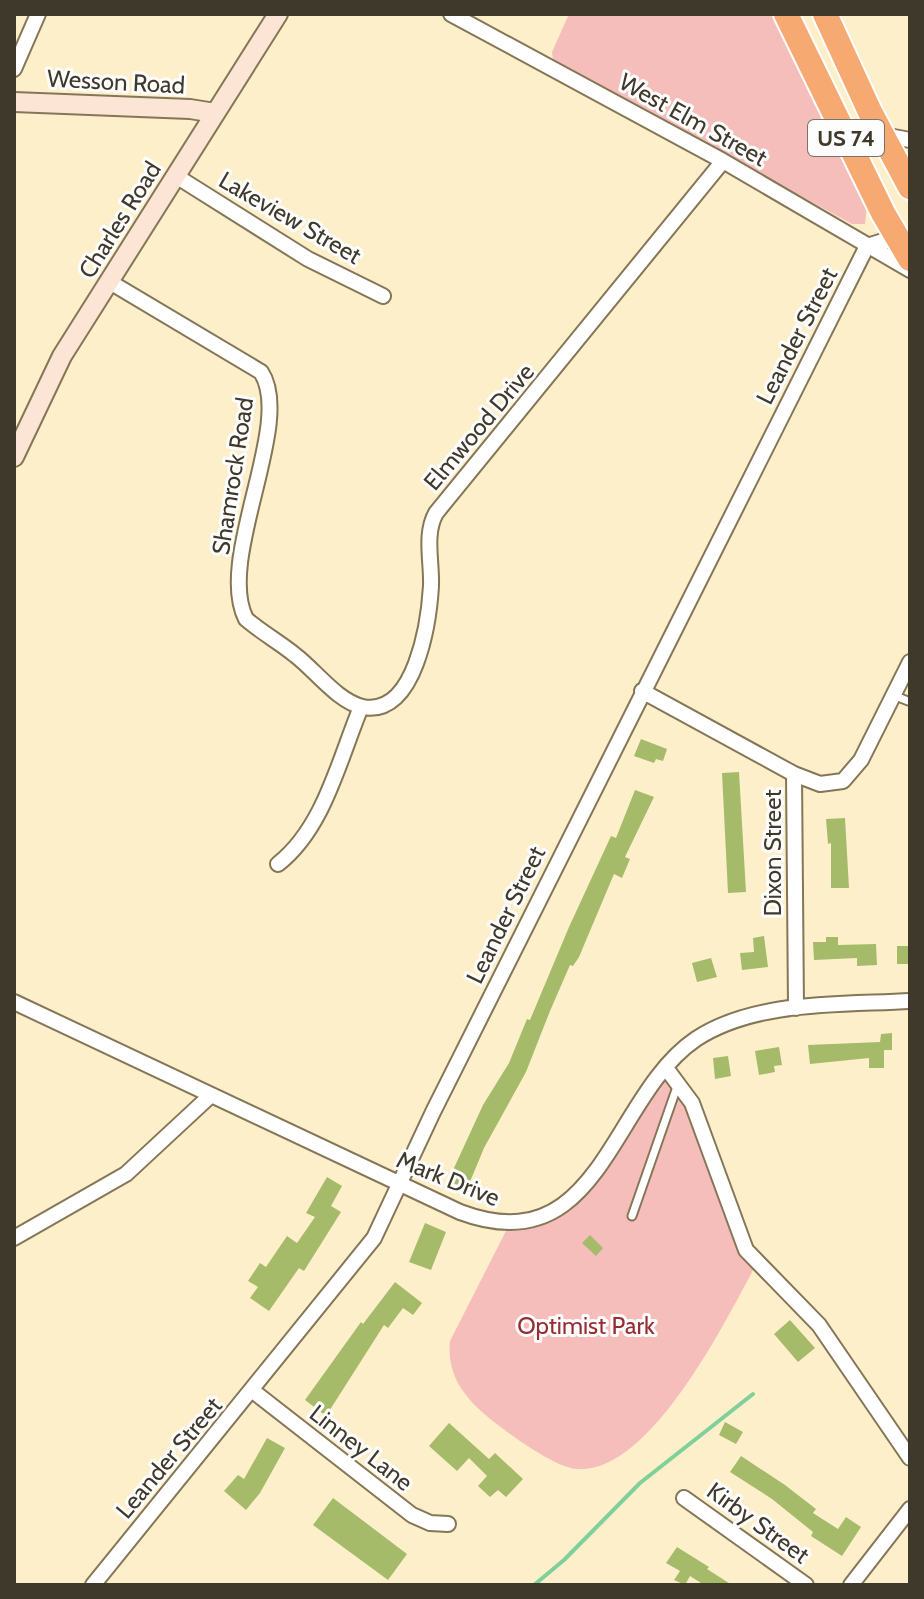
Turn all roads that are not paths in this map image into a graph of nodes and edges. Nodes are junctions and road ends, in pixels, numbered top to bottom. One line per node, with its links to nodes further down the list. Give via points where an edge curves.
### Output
1 (38, 14): 6 (street)
2 (278, 14): 8 (street, Charles Road)
3 (451, 14): 11 (street, West Elm Street)
4 (786, 14): 15 (highway, US 74)
5 (825, 14): 9 (highway, US 74)
6 (14, 69)
7 (14, 102): 8 (street, Wesson Road)
8 (215, 113): 12 (street, Charles Road)
9 (882, 134): 10 (street); 13 (highway, US 74)
10 (910, 140)
11 (723, 161): 14 (street, West Elm Street); 24 (street, Elmwood Drive, via 436,513 429,532 429,618 421,652 401,690 388,701)
12 (176, 176): 17 (street, Charles Road); 18 (street, Lakeview Street, via 308,259)
13 (910, 187)
14 (867, 246): 15 (street, via 883,241); 16 (street, West Elm Street); 21 (street, Leander Street)
15 (907, 251)
16 (910, 270)
17 (110, 282): 19 (street, Charles Road, via 62,356); 24 (street, Shamrock Road, via 261,372 270,385 239,580 241,610 253,625)
18 (383, 296)
19 (16, 447)
20 (910, 662): 22 (street)
21 (642, 691): 25 (street, Dixon Street); 33 (street, Leander Street)
22 (893, 695): 23 (lane); 25 (street, via 861,760 843,781 820,784)
23 (909, 701)
24 (361, 707): 26 (street, via 314,822 298,848)
25 (794, 774): 29 (street, Dixon Street)
26 (278, 864)
27 (910, 1001): 29 (street, Mark Drive)
28 (14, 1002): 32 (street, Mark Drive)
29 (796, 1008): 30 (street, Mark Drive, via 748,1018 699,1037)
30 (666, 1068): 31 (street); 33 (street, Mark Drive, via 597,1168 553,1212 509,1225 486,1222)
31 (679, 1082): 34 (lane); 37 (street, via 692,1103 746,1250 819,1325)
32 (210, 1096): 33 (street, Mark Drive); 35 (street, via 126,1174)
33 (401, 1185): 36 (street, Leander Street, via 374,1238)
34 (632, 1216)
35 (14, 1238)
36 (253, 1391): 40 (street, Linney Lane, via 412,1515); 41 (street, Leander Street)
37 (910, 1458)
38 (684, 1498): 42 (street, Kirby Street)
39 (910, 1509): 43 (street)
40 (448, 1524)
41 (93, 1585)
42 (806, 1585)
43 (851, 1585)

